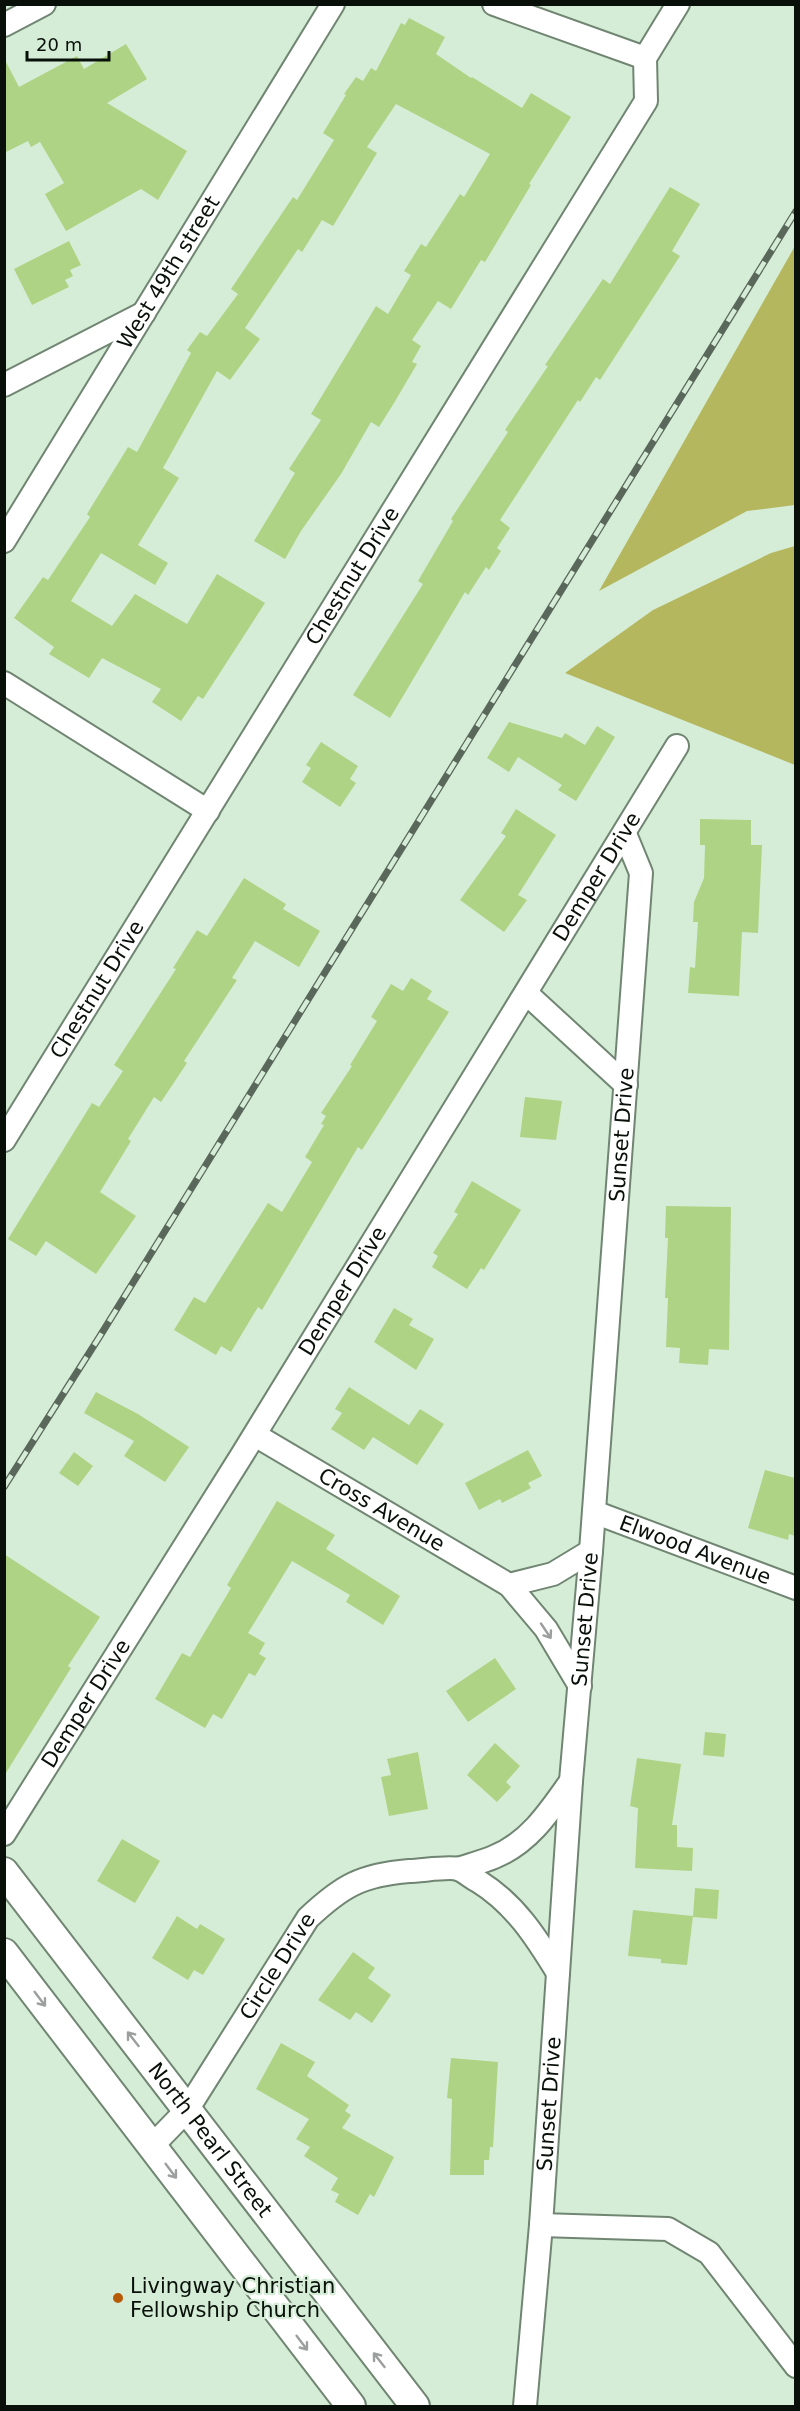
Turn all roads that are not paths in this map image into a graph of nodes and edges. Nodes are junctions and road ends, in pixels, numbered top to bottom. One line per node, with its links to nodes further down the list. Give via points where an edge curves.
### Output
1 (44, 4): 5 (street)
2 (333, 4): 7 (street, West 49th street)
3 (494, 4): 6 (street)
4 (678, 4): 6 (street)
5 (4, 25)
6 (645, 58): 12 (street, Chestnut Drive, via 646,101)
7 (144, 314): 8 (street); 9 (street, West 49th street)
8 (4, 385)
9 (4, 541)
10 (4, 683): 12 (street)
11 (677, 746): 13 (street, Demper Drive)
12 (208, 811): 16 (street, Chestnut Drive)
13 (625, 834): 14 (street, Demper Drive); 15 (street, Sunset Drive, via 641,873)
14 (526, 993): 15 (street); 17 (street, Demper Drive)
15 (626, 1085): 18 (street, Sunset Drive)
16 (4, 1140)
17 (255, 1435): 20 (street, Cross Avenue); 24 (street, Demper Drive)
18 (594, 1512): 19 (street, Sunset Drive); 21 (street, Elwood Avenue)
19 (591, 1551): 20 (street, via 553,1574); 22 (street, Sunset Drive)
20 (509, 1585): 22 (street, Cross Avenue, one-way to 22, via 546,1629)
21 (795, 1588)
22 (580, 1686): 23 (street, Sunset Drive)
23 (571, 1781): 25 (street, Circle Drive, via 542,1822 520,1842 495,1857); 28 (street, Sunset Drive)
24 (4, 1834)
25 (458, 1869): 28 (street, via 513,1908 534,1933); 29 (street, Circle Drive, via 382,1873 356,1881 331,1896 308,1918)
26 (4, 1872): 29 (street, North Pearl Street, one-way to 26)
27 (4, 1953): 30 (street, one-way to 30)
28 (558, 1973): 31 (street, Sunset Drive)
29 (188, 2110): 30 (street, Circle Drive); 34 (street, North Pearl Street, one-way to 29)
30 (152, 2146): 33 (street, one-way to 33)
31 (541, 2225): 32 (street, via 668,2229 709,2253); 35 (street, Sunset Drive)
32 (795, 2366)
33 (351, 2406)
34 (415, 2406)
35 (525, 2406)

